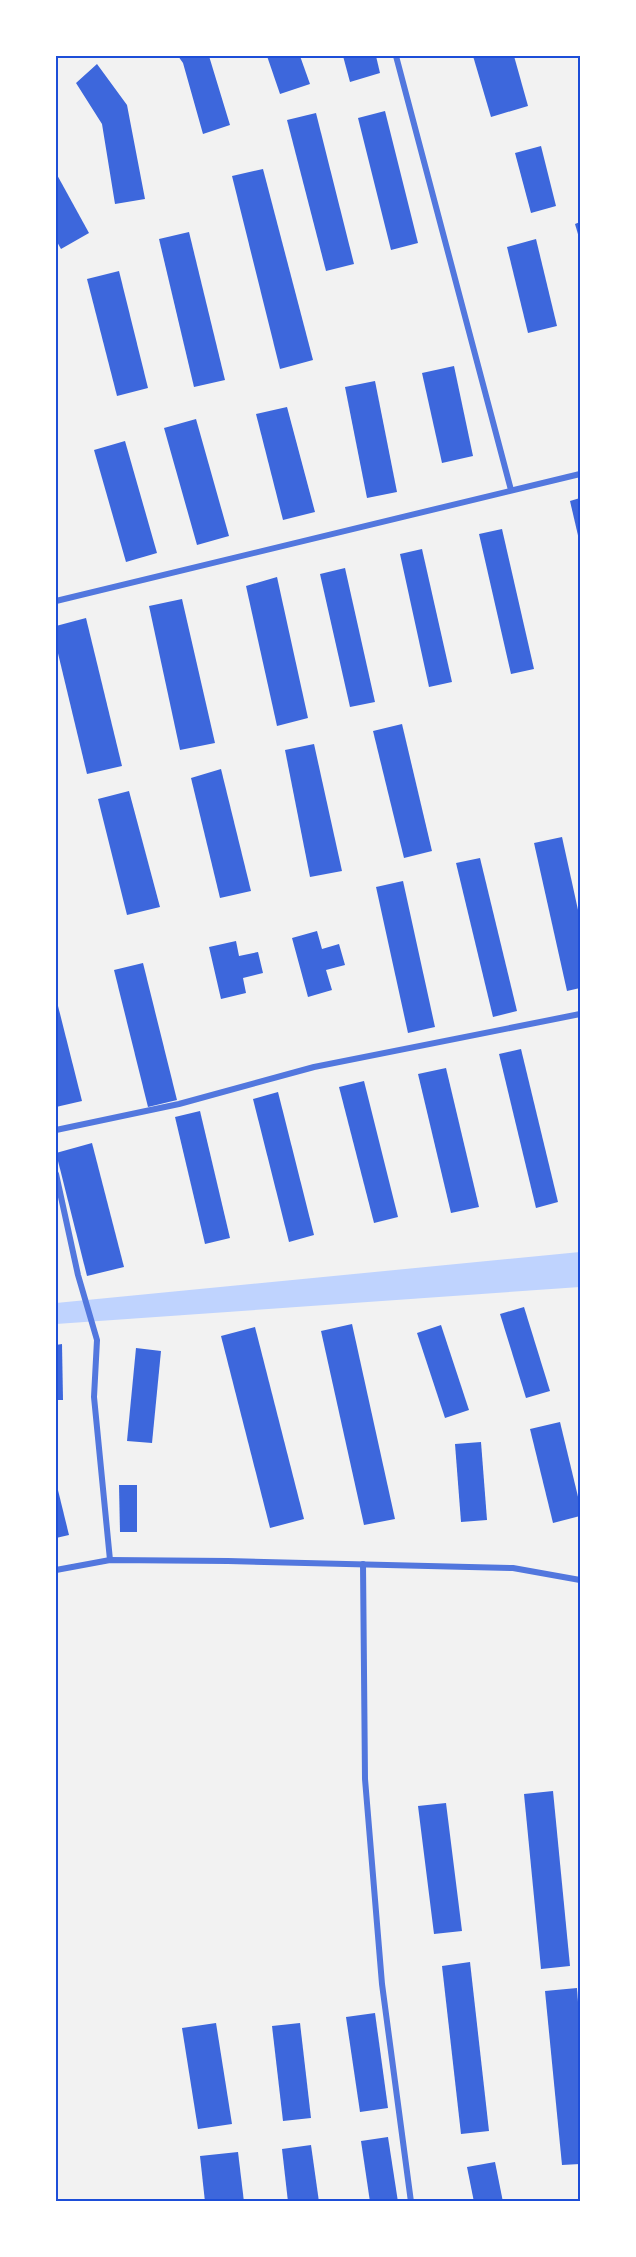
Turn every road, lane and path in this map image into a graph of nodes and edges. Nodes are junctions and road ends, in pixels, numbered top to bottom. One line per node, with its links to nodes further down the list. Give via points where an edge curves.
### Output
1 (396, 56): 3 (street)
2 (580, 474): 3 (street)
3 (511, 490): 4 (street)
4 (56, 601)
5 (580, 1014): 6 (street, via 314,1067 179,1104)
6 (56, 1130)
7 (56, 1174): 8 (street, via 97,1340 94,1397)
8 (110, 1560): 9 (street); 10 (street)
9 (363, 1564): 11 (street, via 513,1568); 12 (street, via 365,1779 382,1984)
10 (56, 1570)
11 (580, 1580)
12 (411, 2202)

